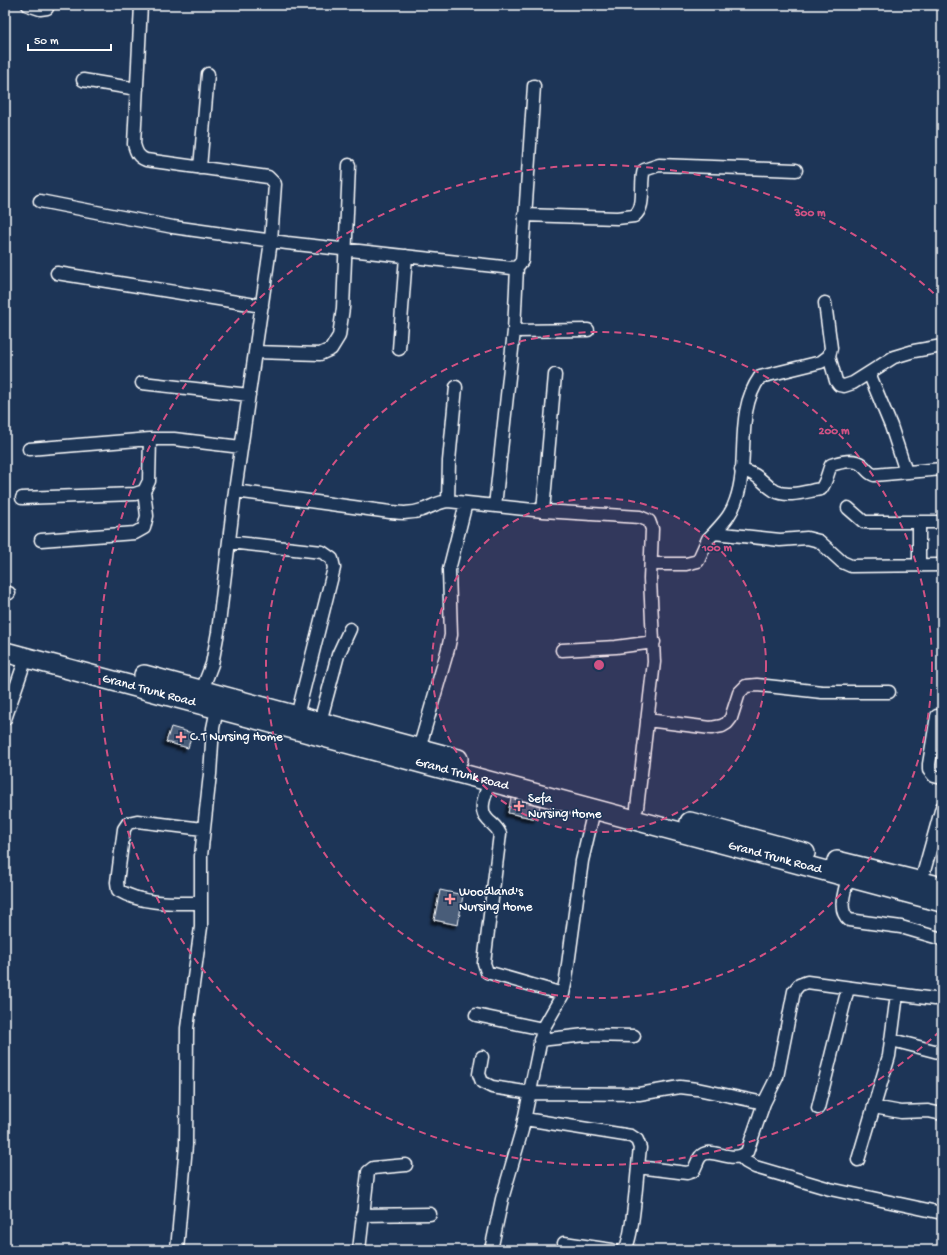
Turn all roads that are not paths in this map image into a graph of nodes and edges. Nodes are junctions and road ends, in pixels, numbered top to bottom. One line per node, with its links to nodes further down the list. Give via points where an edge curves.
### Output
1 (28, 5): 2 (street, via 40,9 47,8)
2 (48, 5)
3 (141, 5): 7 (street)
4 (208, 74): 9 (street)
5 (83, 80): 7 (street)
6 (534, 86): 12 (street)
7 (137, 89): 9 (street, via 134,144 140,157)
8 (349, 165): 14 (street)
9 (200, 168): 13 (street, via 272,179 275,184)
10 (796, 170): 12 (street, via 659,165 644,170 640,209 634,216 622,218)
11 (40, 201): 13 (street, via 172,227)
12 (524, 215): 16 (street, via 522,261)
13 (271, 241): 14 (street); 19 (street)
14 (346, 250): 15 (street); 24 (street, via 339,336 331,350 320,354)
15 (406, 256): 16 (street); 23 (street)
16 (517, 267): 21 (street)
17 (57, 273): 19 (street)
18 (825, 303): 25 (street, via 831,348)
19 (262, 306): 24 (street)
20 (588, 330): 21 (street)
21 (514, 331): 42 (street)
22 (942, 346): 26 (street, via 914,350 894,357)
23 (399, 350)
24 (255, 352): 30 (street)
25 (829, 356): 26 (street, via 838,385 853,383); 35 (street, via 821,362 760,377 754,385 746,414)
26 (869, 373): 36 (street)
27 (555, 375): 44 (street)
28 (142, 383): 30 (street)
29 (456, 387): 40 (street)
30 (249, 395): 32 (street)
31 (150, 439): 32 (street); 33 (street); 37 (street, via 149,481)
32 (241, 447): 38 (street)
33 (30, 449)
34 (942, 469): 36 (street)
35 (741, 470): 36 (street, via 754,473 775,491 785,494 821,489 827,482 831,465 841,462 855,462 874,475); 47 (street, via 736,501 727,519)
36 (906, 472)
37 (144, 491): 39 (street, via 135,494); 48 (street, via 144,528 135,533)
38 (235, 491): 40 (street, via 409,513 437,502); 49 (street)
39 (22, 498)
40 (448, 501): 41 (street)
41 (466, 503): 42 (street); 67 (street, via 449,570 449,642)
42 (495, 506): 44 (street)
43 (848, 508): 45 (street, via 864,522)
44 (543, 511): 50 (street, via 640,517 649,522 652,530)
45 (919, 522): 46 (street); 51 (street)
46 (942, 522)
47 (714, 533): 50 (street, via 708,539 698,561 686,564); 51 (street, via 780,540 807,538 820,542 842,562 852,566)
48 (41, 540)
49 (229, 542): 59 (street, via 218,632 212,664); 62 (street, via 322,552 332,559 334,568)
50 (651, 564): 55 (street, via 650,598)
51 (919, 564): 52 (street)
52 (942, 565)
53 (350, 629): 66 (street, via 338,655)
54 (5, 639): 59 (main road, Grand Trunk Road)
55 (654, 642): 56 (street); 65 (street)
56 (562, 650)
57 (5, 652): 58 (main road, Grand Trunk Road)
58 (26, 658): 61 (main road, Grand Trunk Road); 64 (street)
59 (202, 690): 62 (main road, Grand Trunk Road)
60 (889, 692): 65 (street, via 822,692 757,684 746,686 739,692 731,718 722,726 711,728)
61 (217, 709): 69 (main road, Grand Trunk Road); 73 (street)
62 (297, 716): 66 (main road, Grand Trunk Road)
63 (937, 716): 68 (street, via 929,764 934,776)
64 (5, 719)
65 (647, 720): 71 (street)
66 (320, 722): 67 (main road, Grand Trunk Road)
67 (419, 749): 71 (main road, Grand Trunk Road)
68 (942, 778)
69 (490, 781): 72 (main road, Grand Trunk Road); 81 (street, via 482,806 484,815 497,827 500,834 484,963 487,972)
70 (942, 807): 75 (street)
71 (637, 808): 75 (main road, Grand Trunk Road)
72 (594, 810): 74 (main road, Grand Trunk Road); 81 (street, via 582,861)
73 (203, 829): 78 (street); 78 (street, via 137,821 128,823 124,829 117,882 118,890 149,901)
74 (848, 877): 77 (main road, Grand Trunk Road); 79 (street, via 842,909 844,916 850,920 901,927)
75 (921, 882): 76 (main road, Grand Trunk Road)
76 (942, 888)
77 (942, 902)
78 (201, 903): 104 (street, via 199,953 187,1028 186,1145)
79 (942, 939)
80 (848, 988): 82 (street); 91 (street, via 807,982 799,985 794,991 777,1077); 93 (street)
81 (563, 994): 85 (street)
82 (897, 994): 83 (street, via 934,999); 87 (street)
83 (942, 997)
84 (476, 1015): 85 (street)
85 (542, 1034): 86 (street); 90 (street)
86 (634, 1036)
87 (892, 1040): 88 (street); 92 (street)
88 (942, 1053)
89 (482, 1057): 90 (street, via 479,1074 482,1082 492,1087)
90 (531, 1093): 91 (street, via 639,1094 680,1088 697,1089); 95 (street)
91 (764, 1103): 96 (street, via 747,1152)
92 (874, 1107): 94 (street, via 901,1112 928,1110); 97 (street)
93 (818, 1108)
94 (942, 1114)
95 (525, 1119): 99 (street, via 631,1136 637,1140 640,1148); 106 (street)
96 (741, 1157): 99 (street, via 706,1153 700,1156 693,1171 687,1173); 100 (street, via 755,1167 830,1189)
97 (858, 1160)
98 (406, 1166): 102 (street, via 373,1168 368,1172)
99 (638, 1167): 108 (street, via 628,1244)
100 (942, 1213)
101 (430, 1214): 102 (street)
102 (362, 1215): 105 (street)
103 (564, 1242): 107 (street)
104 (177, 1250)
105 (359, 1250)
106 (491, 1250)
107 (612, 1250)
108 (622, 1250)

